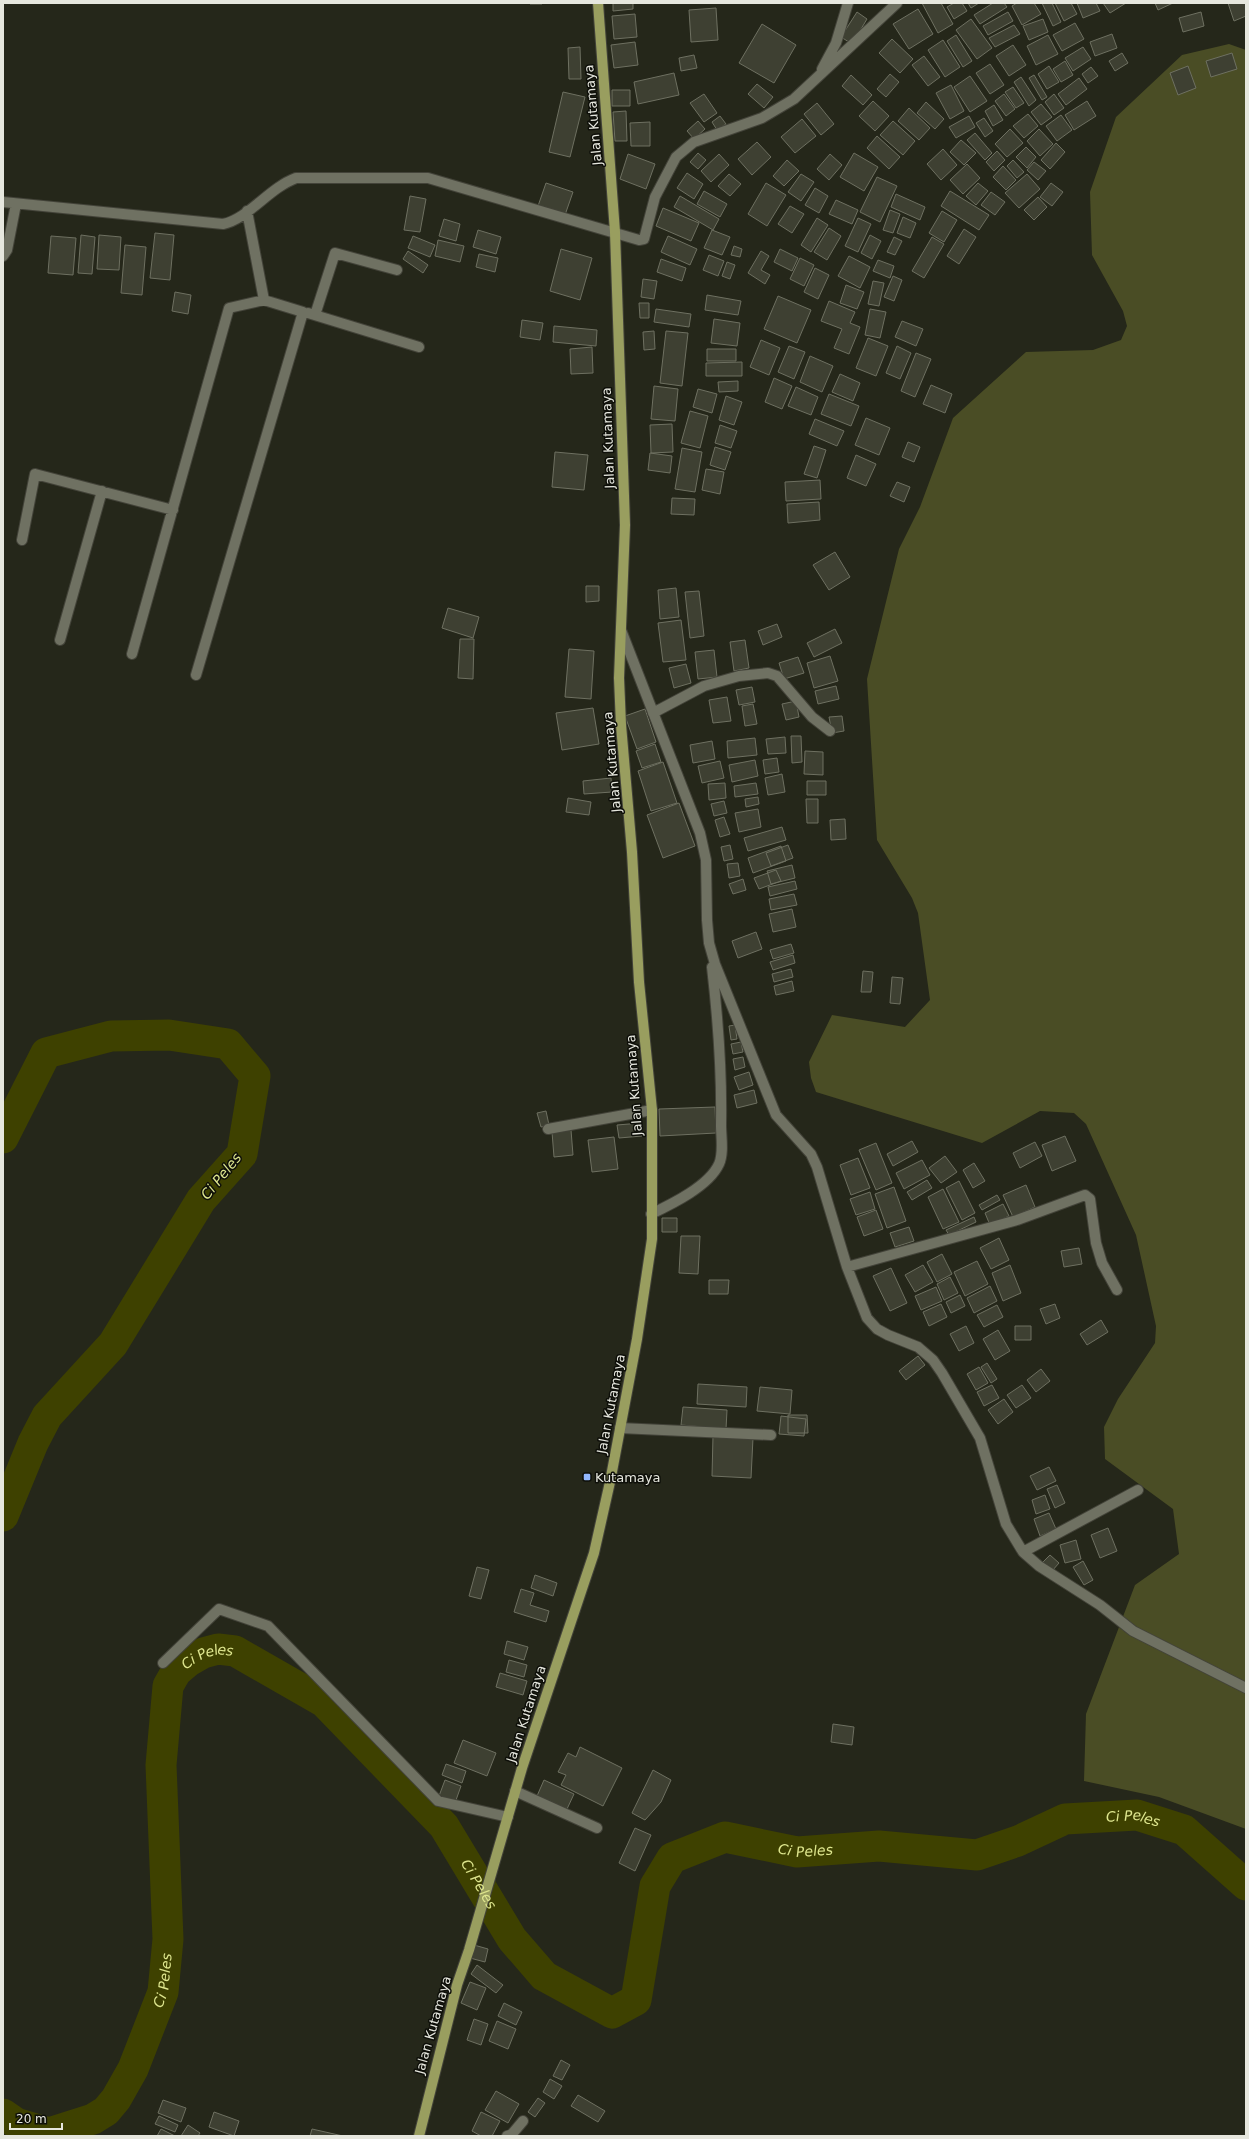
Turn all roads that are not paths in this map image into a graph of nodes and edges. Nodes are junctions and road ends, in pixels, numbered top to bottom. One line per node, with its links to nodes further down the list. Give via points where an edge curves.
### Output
1 (598, 3): 8 (main road, Jalan Kutamaya)
2 (848, 3): 4 (street, via 836,43)
3 (897, 3): 4 (street)
4 (818, 76): 8 (street, via 794,99 762,118 694,142 676,157 655,197 644,239)
5 (3, 202): 6 (street)
6 (16, 204): 7 (street, via 223,224); 9 (street, via 7,250)
7 (247, 210): 8 (street, via 279,185 296,178 428,178); 11 (street)
8 (615, 232): 18 (main road, Jalan Kutamaya, via 624,525)
9 (3, 256)
10 (397, 270): 13 (street, via 335,253)
11 (264, 300): 12 (street); 16 (street, via 229,308)
12 (302, 312): 13 (street); 21 (street)
13 (315, 315): 14 (street)
14 (419, 347)
15 (102, 492): 16 (street); 17 (street, via 35,474); 19 (street)
16 (173, 510): 20 (street)
17 (22, 540)
18 (620, 628): 22 (street); 25 (main road, Jalan Kutamaya, via 621,725 632,852 639,982)
19 (60, 640)
20 (132, 654)
21 (196, 675)
22 (653, 713): 23 (street, via 704,686 739,676 768,673 777,676 812,717); 24 (street, via 694,819 706,860)
23 (830, 731)
24 (709, 943): 27 (street, via 722,1094 719,1164 712,1175 699,1186); 28 (street, via 769,1102 776,1115 811,1154 817,1167)
25 (652, 1110): 26 (street); 27 (main road, Jalan Kutamaya)
26 (548, 1129)
27 (652, 1214): 30 (main road, Jalan Kutamaya, via 652,1239)
28 (847, 1268): 29 (street, via 1017,1220 1085,1195 1090,1199 1096,1243 1102,1262); 33 (street, via 867,1318 877,1329 918,1347 933,1360 942,1373 980,1438 1006,1524)
29 (1117, 1290)
30 (620, 1428): 31 (street); 36 (main road, Jalan Kutamaya, via 594,1553)
31 (771, 1435)
32 (1138, 1490): 33 (street)
33 (1023, 1552): 35 (street, via 1039,1566 1100,1605 1133,1631)
34 (163, 1663): 37 (street, via 219,1609 268,1626 438,1801)
35 (1246, 1688)
36 (516, 1791): 37 (main road, Jalan Kutamaya); 38 (street)
37 (508, 1817): 40 (main road, Jalan Kutamaya, via 455,1992)
38 (597, 1828)
39 (523, 2121): 41 (street)
40 (418, 2136)
41 (507, 2136)

